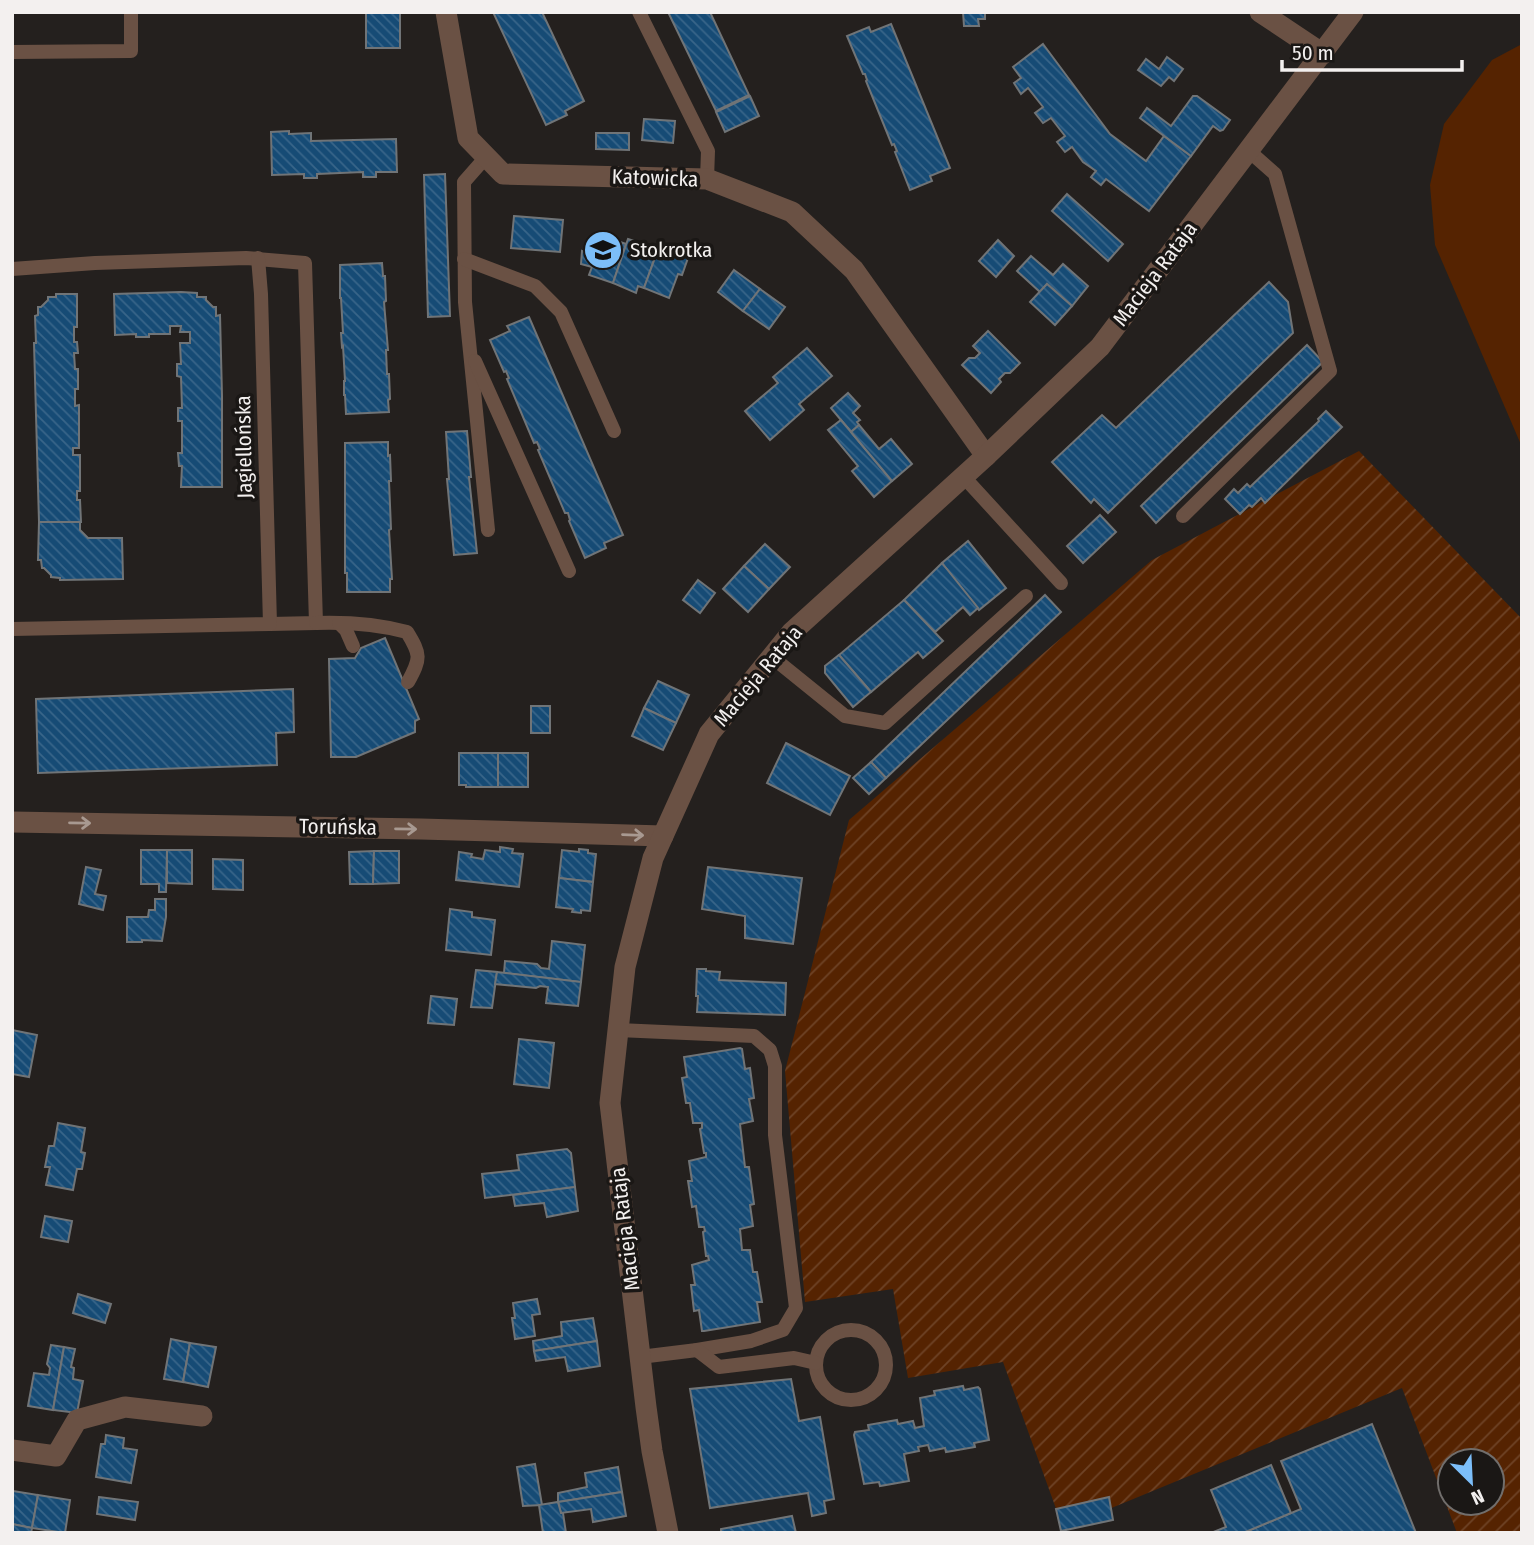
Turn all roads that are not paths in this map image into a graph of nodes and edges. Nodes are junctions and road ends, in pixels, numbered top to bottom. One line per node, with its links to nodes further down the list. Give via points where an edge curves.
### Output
1 (131, 12): 6 (lane, via 131,51)
2 (446, 12): 9 (street, Katowicka, via 468,138)
3 (639, 12): 10 (lane, via 708,150)
4 (1260, 12): 7 (street)
5 (1353, 12): 7 (street, Macieja Rataja)
6 (12, 52)
7 (1323, 54): 8 (street, Macieja Rataja)
8 (1249, 151): 16 (street, Macieja Rataja, via 1100,347); 18 (lane, via 1275,174 1330,371)
9 (486, 157): 10 (street, Katowicka, via 503,174); 12 (lane, via 464,182)
10 (706, 178): 16 (street, Katowicka, via 792,212 854,270)
11 (258, 258): 13 (lane); 23 (lane, via 305,262); 25 (lane, Jagiellońska)
12 (464, 259): 14 (lane); 15 (lane, via 535,286 561,312)
13 (12, 269)
14 (470, 349): 19 (lane); 20 (lane)
15 (614, 431)
16 (986, 456): 17 (street, Macieja Rataja)
17 (963, 476): 21 (lane); 28 (street, Macieja Rataja, via 792,632)
18 (1183, 516)
19 (488, 530)
20 (569, 571)
21 (1060, 583)
22 (1026, 596): 28 (lane, via 885,723 845,716)
23 (316, 623): 24 (lane); 25 (lane)
24 (339, 623): 27 (lane); 29 (lane, via 407,632 418,650)
25 (270, 624): 26 (lane)
26 (12, 629)
27 (353, 646)
28 (772, 657): 31 (street, Macieja Rataja, via 709,734)
29 (408, 682)
30 (12, 822): 31 (street, Toruńska, one-way to 31)
31 (663, 836): 32 (street, Macieja Rataja, via 625,967)
32 (618, 1030): 33 (lane, via 754,1036 770,1049 775,1066 775,1135 796,1308 783,1330); 34 (street, Macieja Rataja, via 610,1103)
33 (697, 1350): 34 (lane); 35 (lane, via 719,1367 794,1358)
34 (640, 1357): 38 (street, Macieja Rataja)
35 (816, 1363): 35 (lane, via 821,1385 840,1399 864,1398 882,1382 886,1370 886,1358 874,1338 854,1330 832,1335 818,1352)
36 (202, 1416): 37 (street, via 125,1407 77,1420 56,1456)
37 (12, 1450)
38 (668, 1533)

